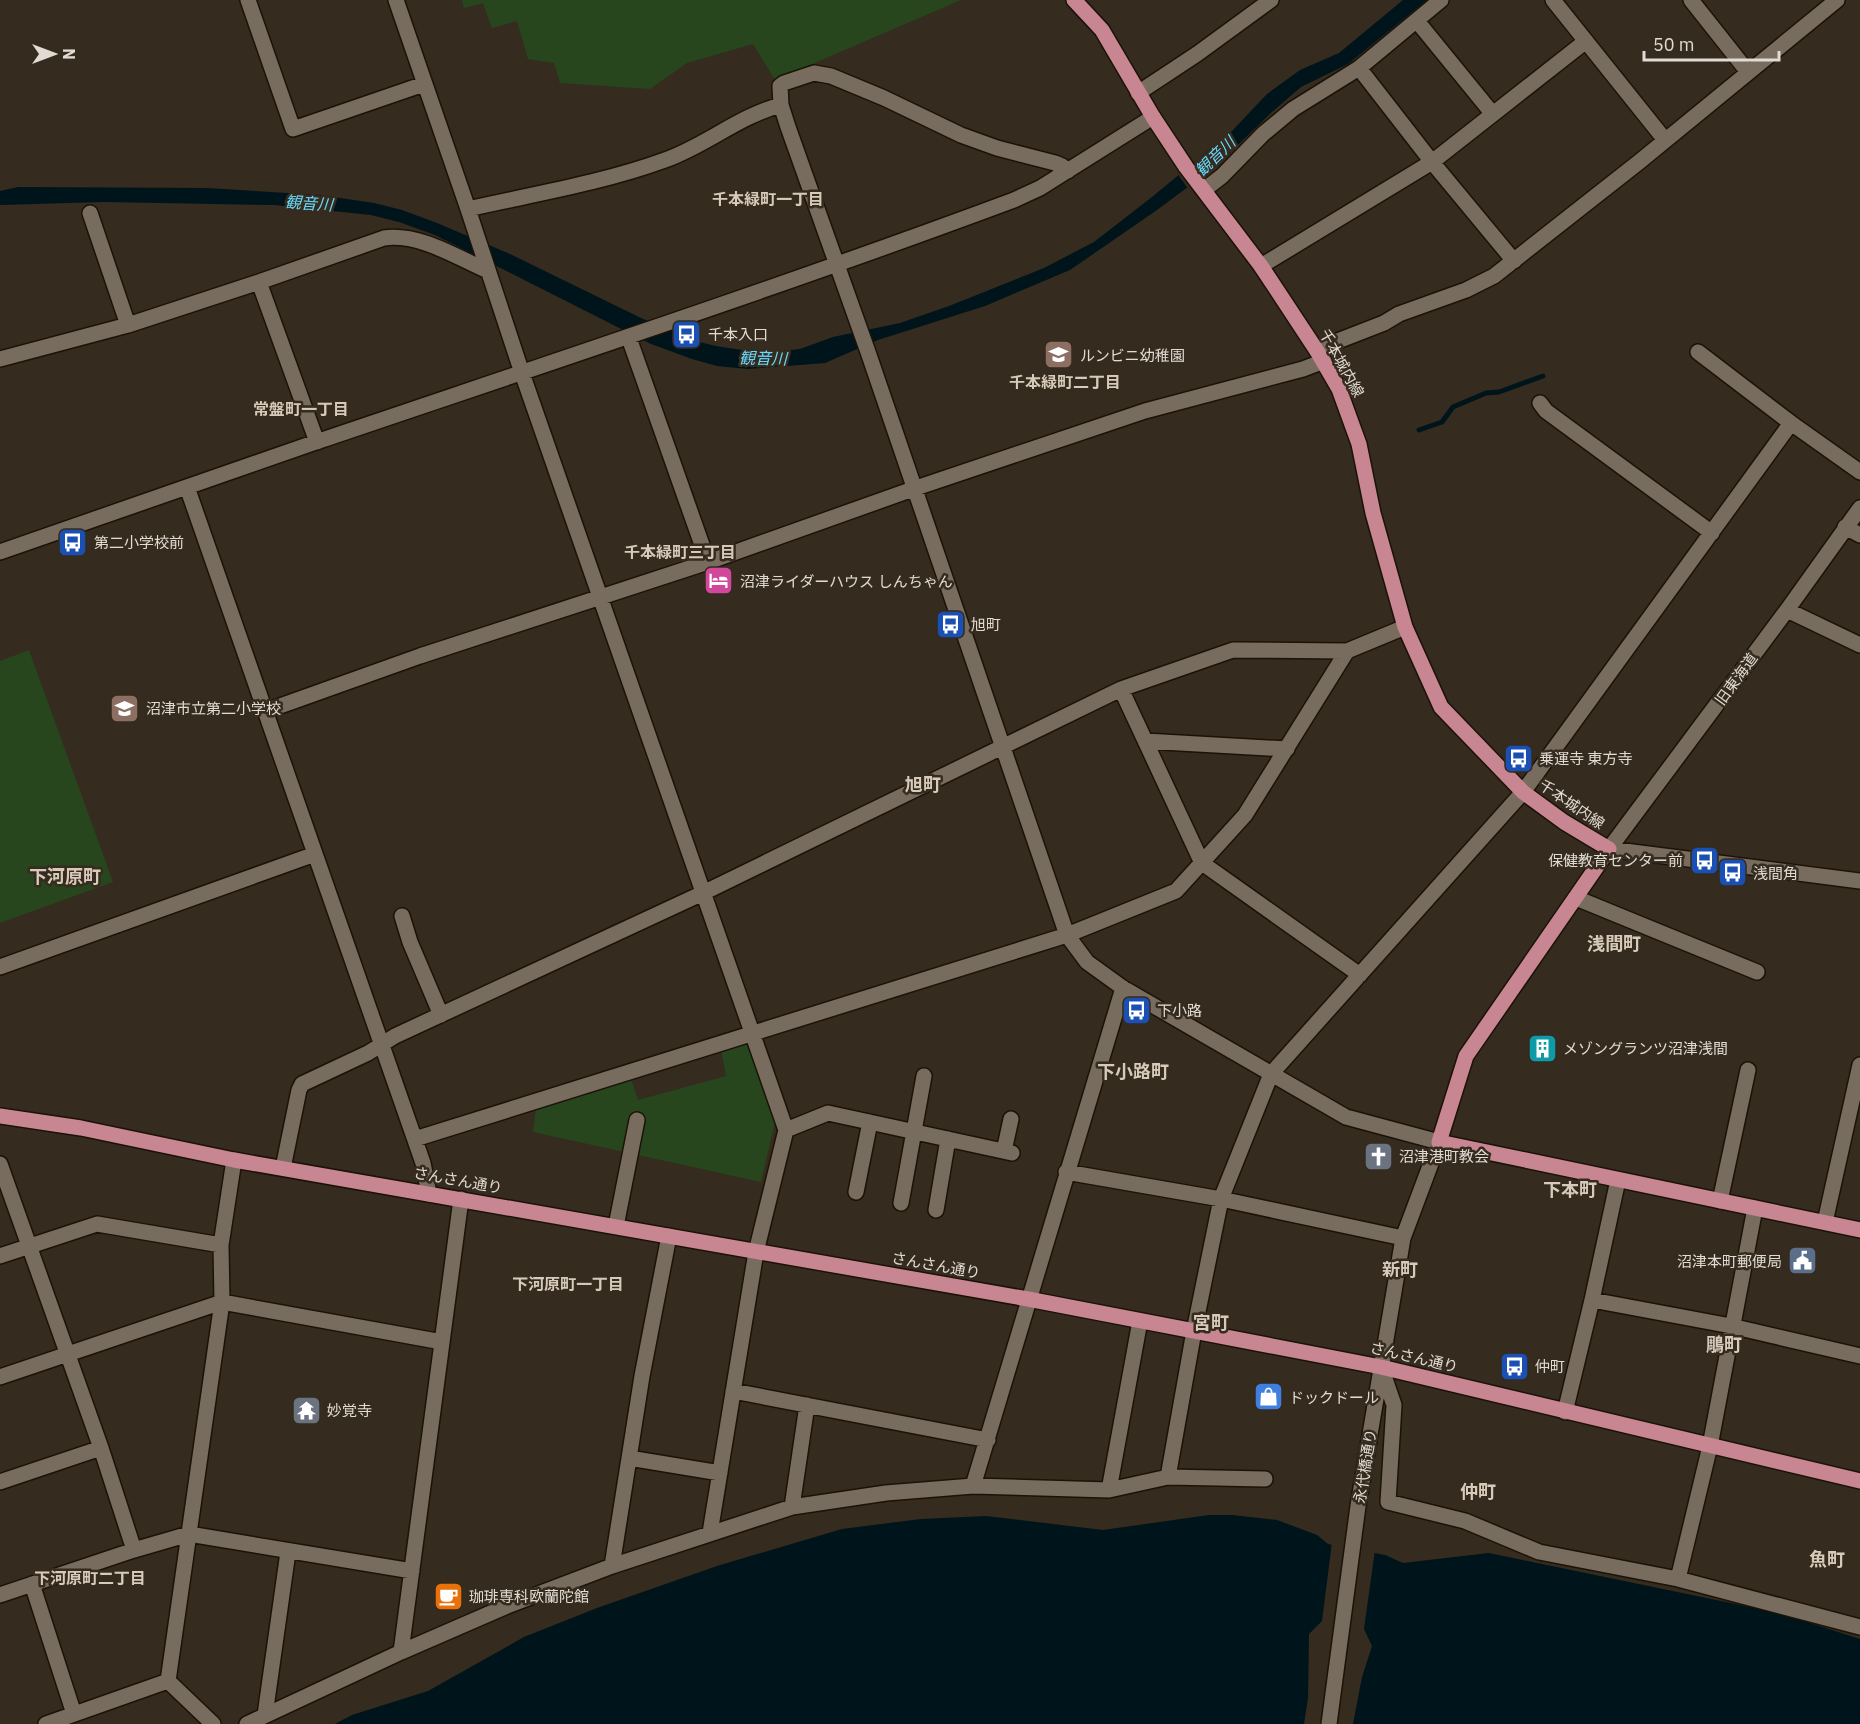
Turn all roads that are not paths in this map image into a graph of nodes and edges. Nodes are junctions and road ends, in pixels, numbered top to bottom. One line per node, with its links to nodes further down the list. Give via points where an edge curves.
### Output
1 (248, 0): 13 (street, via 293,129)
2 (396, 0): 13 (street)
3 (1074, 0): 14 (main road, 千本城内線, via 1102,30)
4 (1271, 0): 14 (street)
5 (1441, 0): 9 (street)
6 (1553, 0): 10 (street)
7 (1691, 0): 12 (street)
8 (1832, 1): 12 (street)
9 (1417, 21): 11 (street); 16 (street)
10 (1586, 41): 16 (street); 18 (street)
11 (1359, 68): 19 (street); 21 (street, via 1293,109 1222,176)
12 (1748, 72): 18 (street)
13 (424, 84): 22 (street)
14 (1138, 93): 17 (main road, 千本城内線)
15 (781, 105): 20 (street, via 780,86 784,83 814,73 831,76 961,135 1055,163); 22 (street, via 755,114 666,160); 25 (street)
16 (1492, 113): 19 (street)
17 (1153, 117): 20 (street); 21 (main road, 千本城内線)
18 (1665, 140): 24 (street)
19 (1432, 162): 24 (street); 26 (street)
20 (1068, 171): 25 (street, via 1014,200)
21 (1201, 186): 26 (main road, 千本城内線)
22 (468, 209): 27 (street)
23 (90, 213): 29 (street)
24 (1514, 261): 32 (street, via 1466,290 1329,344)
25 (836, 266): 30 (street); 40 (street)
26 (1261, 266): 32 (main road, 千本城内線)
27 (487, 268): 28 (street, via 422,242 395,237); 34 (street)
28 (260, 282): 29 (street); 37 (street)
29 (128, 325): 33 (street)
30 (631, 337): 34 (street); 46 (street)
31 (1698, 352): 36 (street)
32 (1320, 356): 40 (street, via 1303,369 1145,411); 49 (main road, 千本城内線, via 1339,389 1359,444 1372,513)
33 (0, 359)
34 (522, 373): 37 (street); 47 (street)
35 (1540, 403): 43 (street)
36 (1791, 423): 38 (street); 43 (street)
37 (317, 442): 39 (street)
38 (1860, 472)
39 (187, 487): 45 (street); 53 (street)
40 (913, 489): 46 (street); 55 (street)
41 (1860, 508): 42 (street, 旧東海道)
42 (1845, 527): 44 (street); 48 (street, 旧東海道)
43 (1712, 533): 57 (street)
44 (1860, 535)
45 (0, 552)
46 (708, 562): 47 (street)
47 (601, 598): 53 (street); 62 (street)
48 (1787, 610): 50 (street); 58 (street, 旧東海道)
49 (1405, 627): 51 (street); 57 (main road, 千本城内線, via 1441,707)
50 (1860, 645)
51 (1347, 651): 52 (street, via 1233,650); 56 (street)
52 (1121, 689): 54 (street); 55 (street)
53 (266, 711): 59 (street)
54 (1145, 741): 56 (street); 60 (street)
55 (1002, 746): 62 (street); 65 (street)
56 (1287, 749): 60 (street, via 1245,815)
57 (1523, 792): 58 (main road, 千本城内線); 68 (street)
58 (1609, 849): 61 (street); 63 (main road, 千本城内線)
59 (315, 854): 66 (street); 72 (street)
60 (1202, 863): 65 (street, via 1176,891); 68 (street)
61 (1860, 881)
62 (703, 892): 70 (street); 71 (street)
63 (1576, 898): 67 (street); 85 (main road, 千本城内線, via 1466,1056)
64 (402, 916): 70 (street)
65 (1067, 934): 69 (street, via 1086,962); 71 (street)
66 (0, 968)
67 (1757, 972)
68 (1360, 975): 75 (street)
69 (1123, 988): 75 (street); 89 (street)
70 (441, 1015): 72 (street)
71 (752, 1033): 81 (street); 83 (street)
72 (381, 1045): 83 (street); 88 (street, via 302,1084)
73 (1860, 1065): 99 (street)
74 (1748, 1070): 95 (street)
75 (1272, 1074): 85 (street, via 1346,1117); 94 (street)
76 (924, 1076): 82 (street)
77 (0, 1116): 86 (main road, さんさん通り, via 81,1128)
78 (1011, 1119): 84 (street, via 1008,1152)
79 (637, 1120): 100 (street)
80 (870, 1122): 81 (street, via 828,1113); 82 (street); 91 (street)
81 (786, 1130): 106 (street)
82 (914, 1132): 84 (street); 96 (street)
83 (415, 1139): 92 (street)
84 (948, 1139): 98 (street)
85 (1439, 1142): 90 (main road); 103 (street, 永代橋通り)
86 (234, 1161): 88 (main road, さんさん通り); 104 (street)
87 (0, 1164): 105 (street)
88 (283, 1168): 92 (main road, さんさん通り)
89 (1066, 1172): 94 (street); 108 (street)
90 (1618, 1180): 95 (main road); 109 (street)
91 (856, 1192)
92 (429, 1194): 93 (main road, さんさん通り)
93 (461, 1199): 100 (main road, さんさん通り); 114 (street)
94 (1221, 1199): 103 (street); 113 (street)
95 (1720, 1201): 97 (main road)
96 (901, 1203)
97 (1755, 1208): 99 (main road); 112 (street)
98 (936, 1210)
99 (1825, 1222): 101 (main road)
100 (616, 1227): 102 (main road, さんさん通り)
101 (1860, 1230)
102 (669, 1236): 106 (main road, さんさん通り); 125 (street)
103 (1403, 1238): 117 (street, 永代橋通り)
104 (221, 1245): 105 (street, via 97,1224); 110 (street)
105 (30, 1246): 107 (street); 115 (street)
106 (756, 1252): 108 (main road, さんさん通り); 119 (street)
107 (0, 1257)
108 (1028, 1299): 111 (main road, さんさん通り); 122 (street)
109 (1592, 1300): 112 (street); 121 (street)
110 (222, 1302): 114 (street); 115 (street); 135 (street)
111 (1140, 1321): 113 (main road, さんさん通り); 132 (street)
112 (1731, 1326): 116 (street); 123 (street)
113 (1194, 1331): 117 (main road, さんさん通り); 127 (street)
114 (442, 1342): 139 (street)
115 (68, 1355): 118 (street); 124 (street)
116 (1860, 1356)
117 (1381, 1367): 121 (main road, さんさん通り); 140 (street, via 1394,1405 1388,1502 1466,1521 1539,1552); 151 (street, 永代橋通り)
118 (0, 1377)
119 (733, 1391): 120 (street); 126 (street)
120 (807, 1406): 122 (street); 133 (street)
121 (1565, 1412): 123 (main road, さんさん通り)
122 (988, 1440): 131 (street)
123 (1710, 1446): 129 (main road, さんさん通り); 140 (street)
124 (101, 1448): 130 (street); 136 (street)
125 (629, 1458): 126 (street); 138 (street)
126 (720, 1473): 134 (street)
127 (1168, 1477): 128 (street); 132 (street)
128 (1265, 1479)
129 (1860, 1481)
130 (0, 1482)
131 (973, 1486): 132 (street); 133 (street, via 886,1493)
132 (1109, 1490)
133 (792, 1507): 134 (street)
134 (710, 1533): 138 (street)
135 (189, 1534): 136 (street); 137 (street); 145 (street)
136 (134, 1550): 141 (street)
137 (288, 1552): 139 (street); 147 (street)
138 (612, 1566): 144 (street)
139 (412, 1571): 144 (street)
140 (1678, 1580): 143 (street)
141 (32, 1584): 142 (street); 146 (street)
142 (0, 1595)
143 (1860, 1627)
144 (401, 1652): 147 (street)
145 (168, 1681): 146 (street); 149 (street)
146 (74, 1714): 148 (street)
147 (265, 1715): 150 (street)
148 (46, 1724)
149 (213, 1724)
150 (247, 1724)
151 (1329, 1724)

